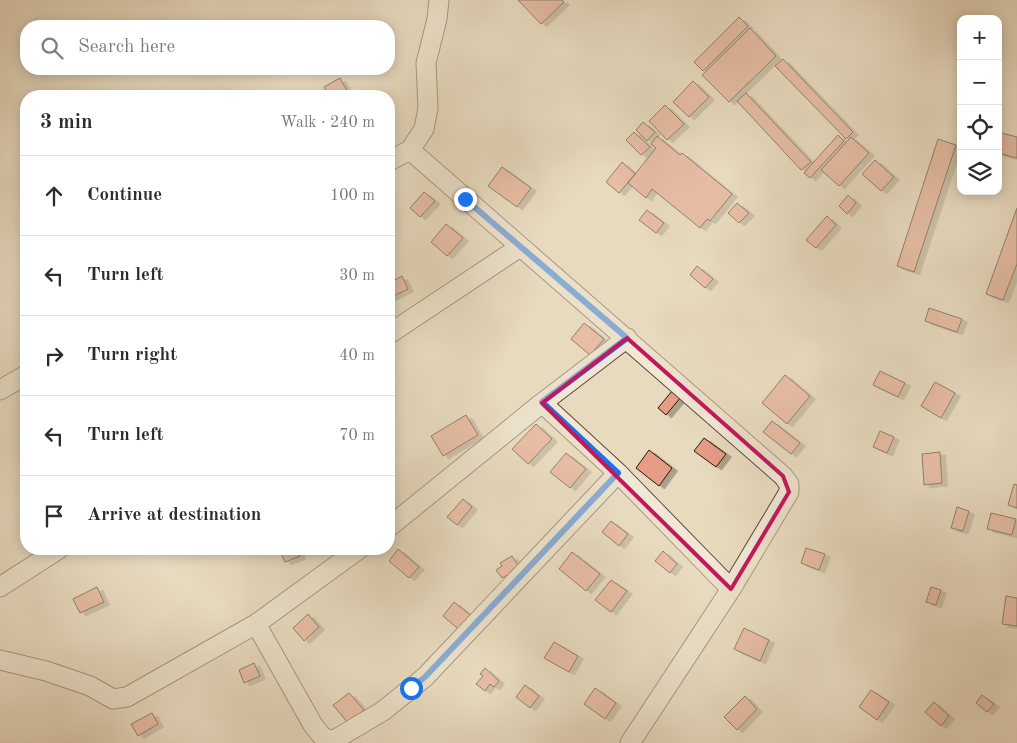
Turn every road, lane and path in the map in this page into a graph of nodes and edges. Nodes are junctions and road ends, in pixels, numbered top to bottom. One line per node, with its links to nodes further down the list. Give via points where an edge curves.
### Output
1 (439, 0): 2 (street, via 426,63 428,108 424,129)
2 (410, 150): 3 (street); 4 (street)
3 (395, 158)
4 (520, 247): 5 (street); 6 (street)
5 (395, 330)
6 (627, 338): 9 (street); 15 (street, via 790,484 789,492)
7 (20, 378): 8 (street)
8 (0, 390)
9 (542, 402): 10 (street); 11 (street)
10 (618, 473): 15 (street); 16 (street, via 425,677 383,711 336,739 327,740 313,725)
11 (395, 521)
12 (50, 555): 14 (street)
13 (350, 555): 16 (street)
14 (0, 587)
15 (731, 589): 18 (street)
16 (256, 624): 17 (street, via 127,697 113,699 90,686)
17 (0, 660)
18 (630, 743)

